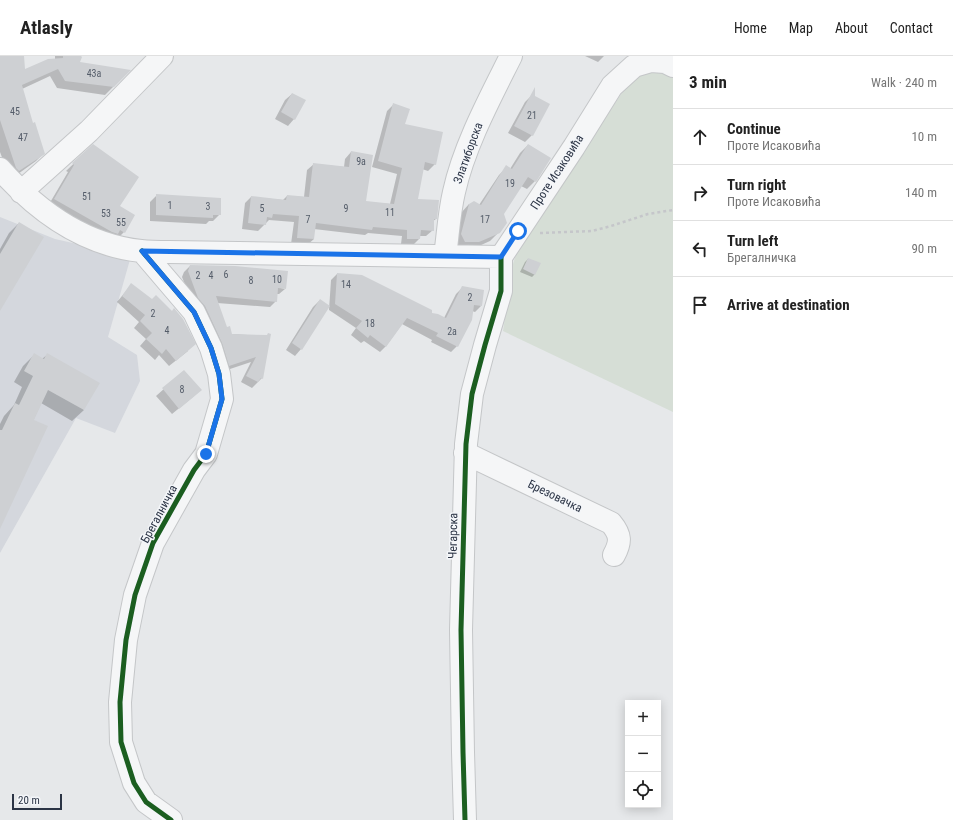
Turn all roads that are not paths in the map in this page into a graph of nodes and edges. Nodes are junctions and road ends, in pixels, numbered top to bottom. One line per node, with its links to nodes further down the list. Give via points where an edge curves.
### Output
1 (162, 56): 5 (street, via 90,132)
2 (511, 56): 7 (street, Златиборска, via 487,104 463,164 454,192)
3 (673, 66): 8 (street, Проте Исаковића, via 665,62 651,61 634,66 612,86)
4 (0, 169): 5 (street)
5 (21, 192): 6 (street, via 55,219 77,232 122,248)
6 (142, 251): 7 (street); 11 (street, Брегалничка, via 194,312 211,348 219,374 222,399 206,454 194,470 153,543 134,595 126,640 120,702 121,742 134,783 146,802)
7 (445, 256): 8 (street)
8 (501, 257): 9 (street, Чегарска, via 501,291 472,394)
9 (465, 453): 10 (street, Брезовачка, via 611,523 618,531 619,546); 12 (street, Чегарска, via 461,630)
10 (614, 555)
11 (166, 819)
12 (465, 820)

